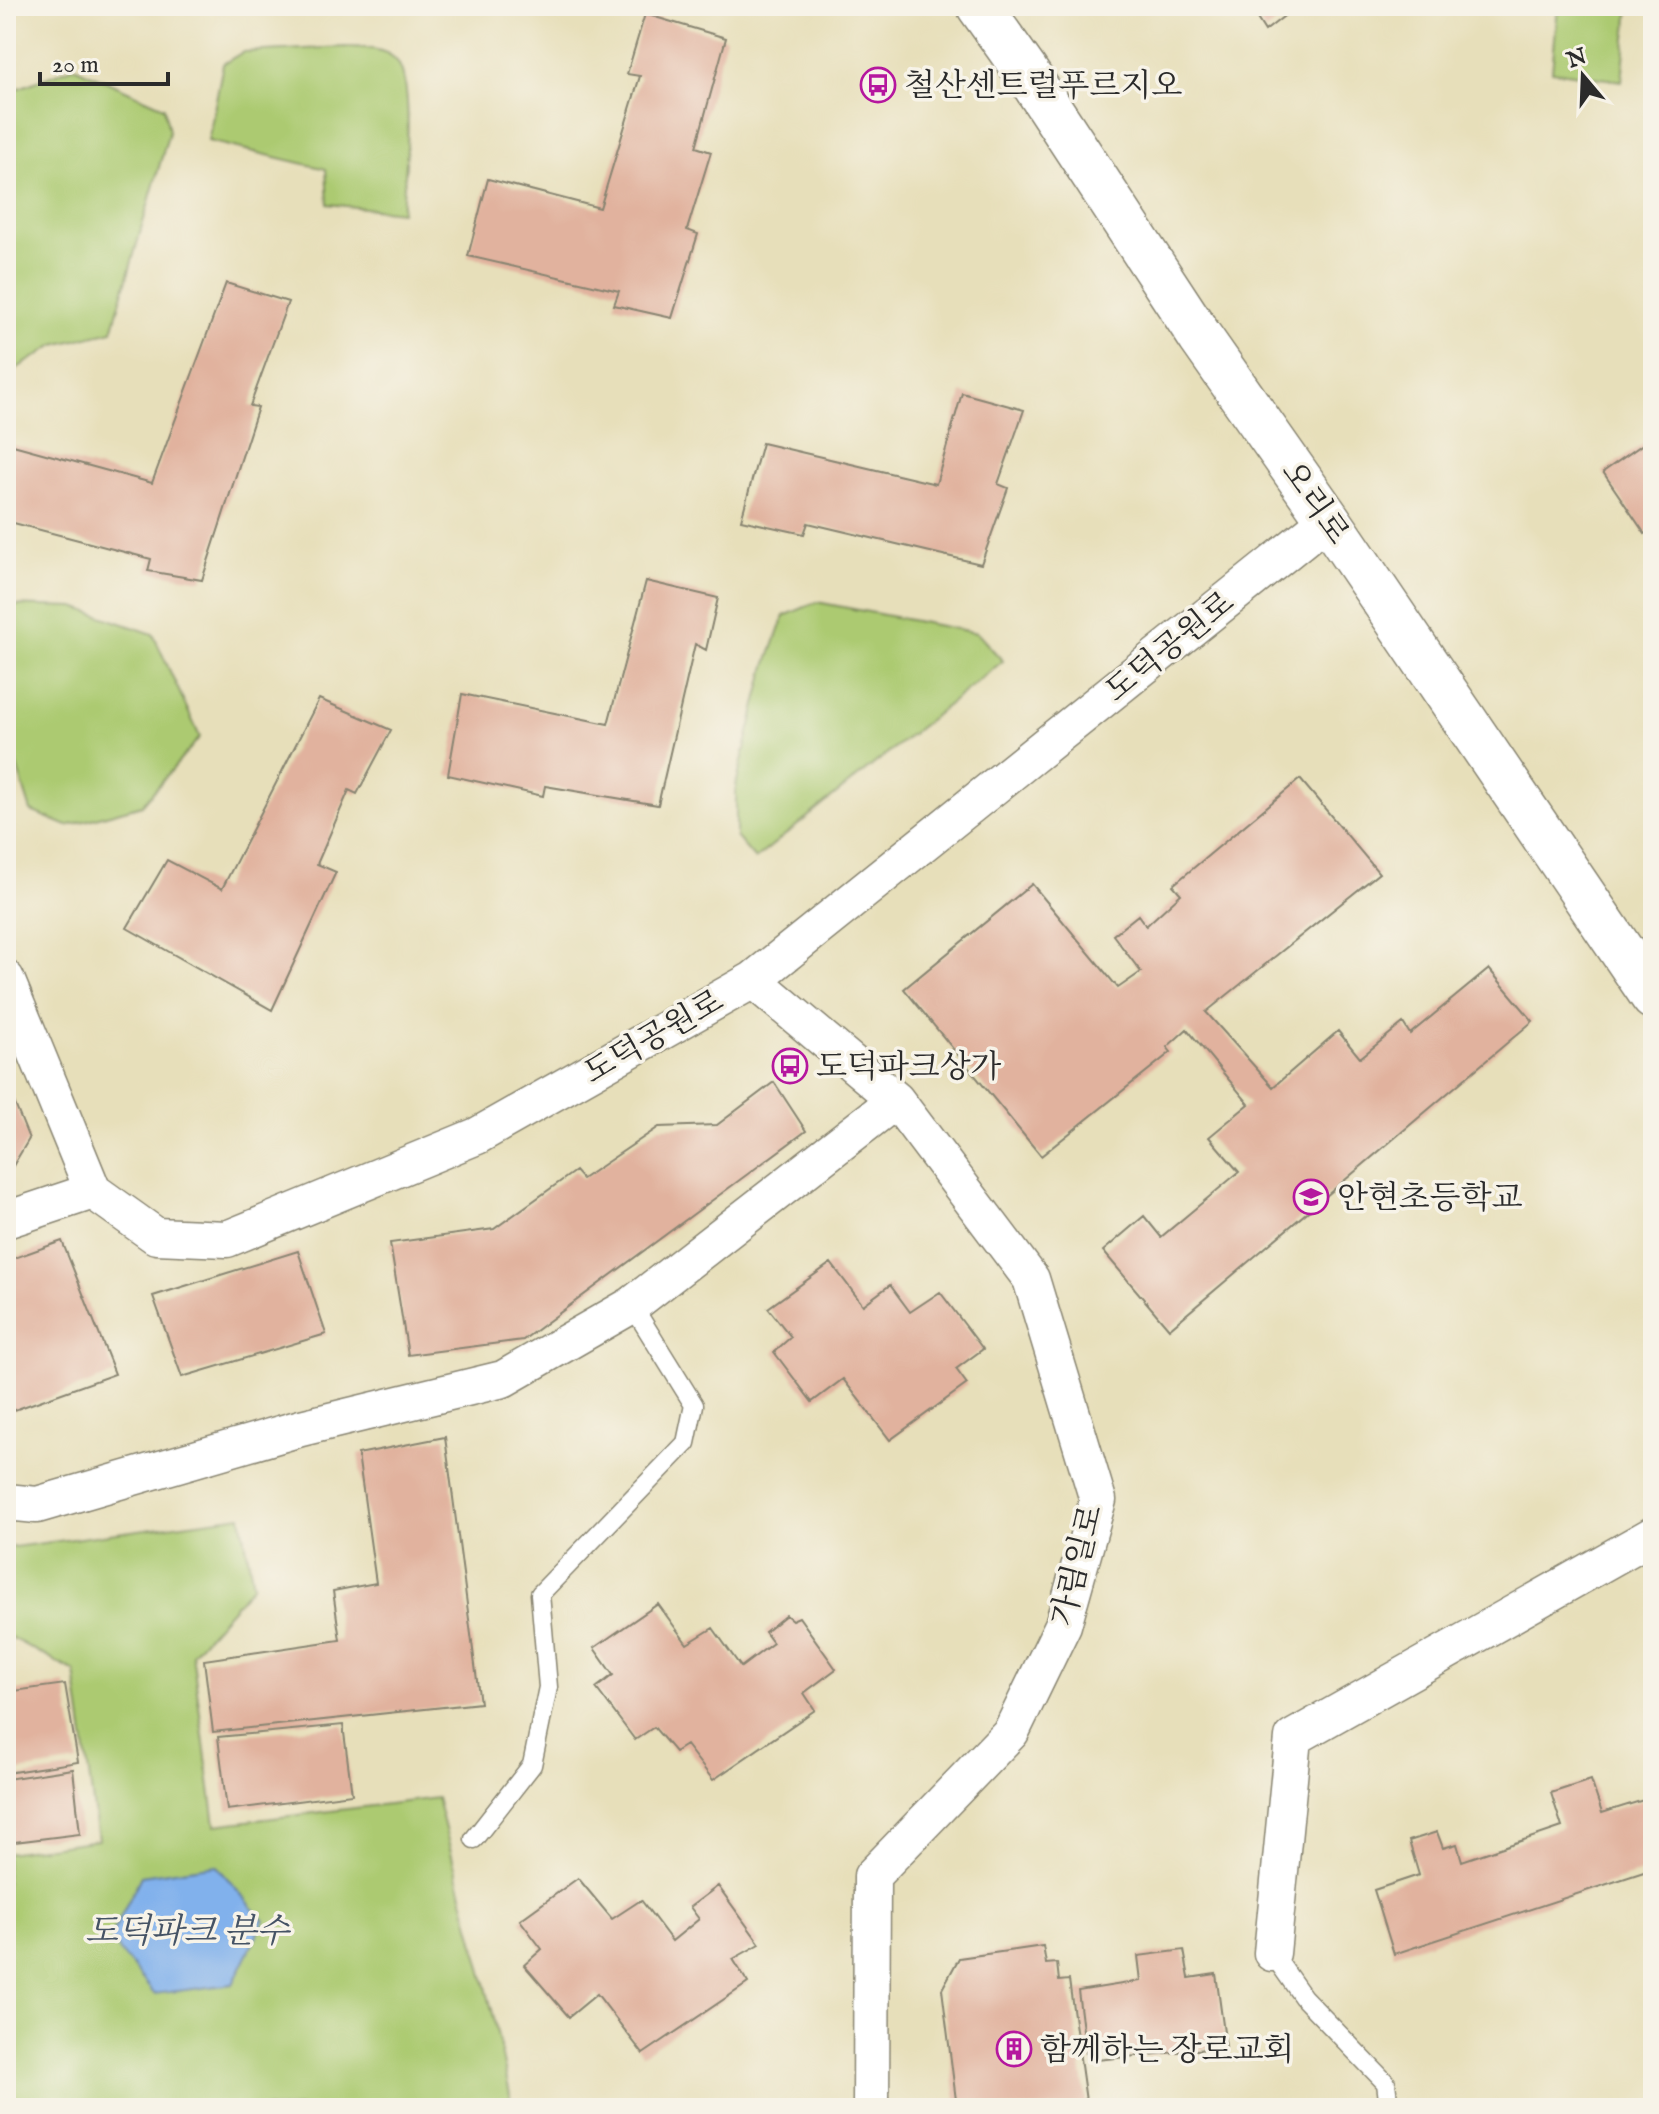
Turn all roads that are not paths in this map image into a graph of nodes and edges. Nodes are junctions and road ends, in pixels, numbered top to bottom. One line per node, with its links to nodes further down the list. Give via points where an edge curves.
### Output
1 (979, 6): 2 (main road, 오리로)
2 (1328, 519): 4 (street, 도덕공원로); 5 (main road, 오리로)
3 (6, 979): 7 (street)
4 (753, 980): 6 (street, 가림일로); 7 (street, 도덕공원로, via 477,1136 227,1239 156,1236)
5 (1653, 997)
6 (896, 1100): 9 (street); 14 (street, 가림일로, via 1031,1279 1098,1500 1063,1625 1011,1732 872,1876)
7 (93, 1191): 8 (street)
8 (6, 1220)
9 (632, 1305): 10 (street, via 503,1379 315,1425 37,1505); 12 (lane, via 694,1405 686,1443 540,1594 548,1687 532,1765)
10 (6, 1502)
11 (1653, 1535): 13 (street, via 1293,1738)
12 (474, 1839)
13 (1272, 1953): 15 (lane, via 1303,1997 1386,2083)
14 (871, 2108)
15 (1389, 2108)

